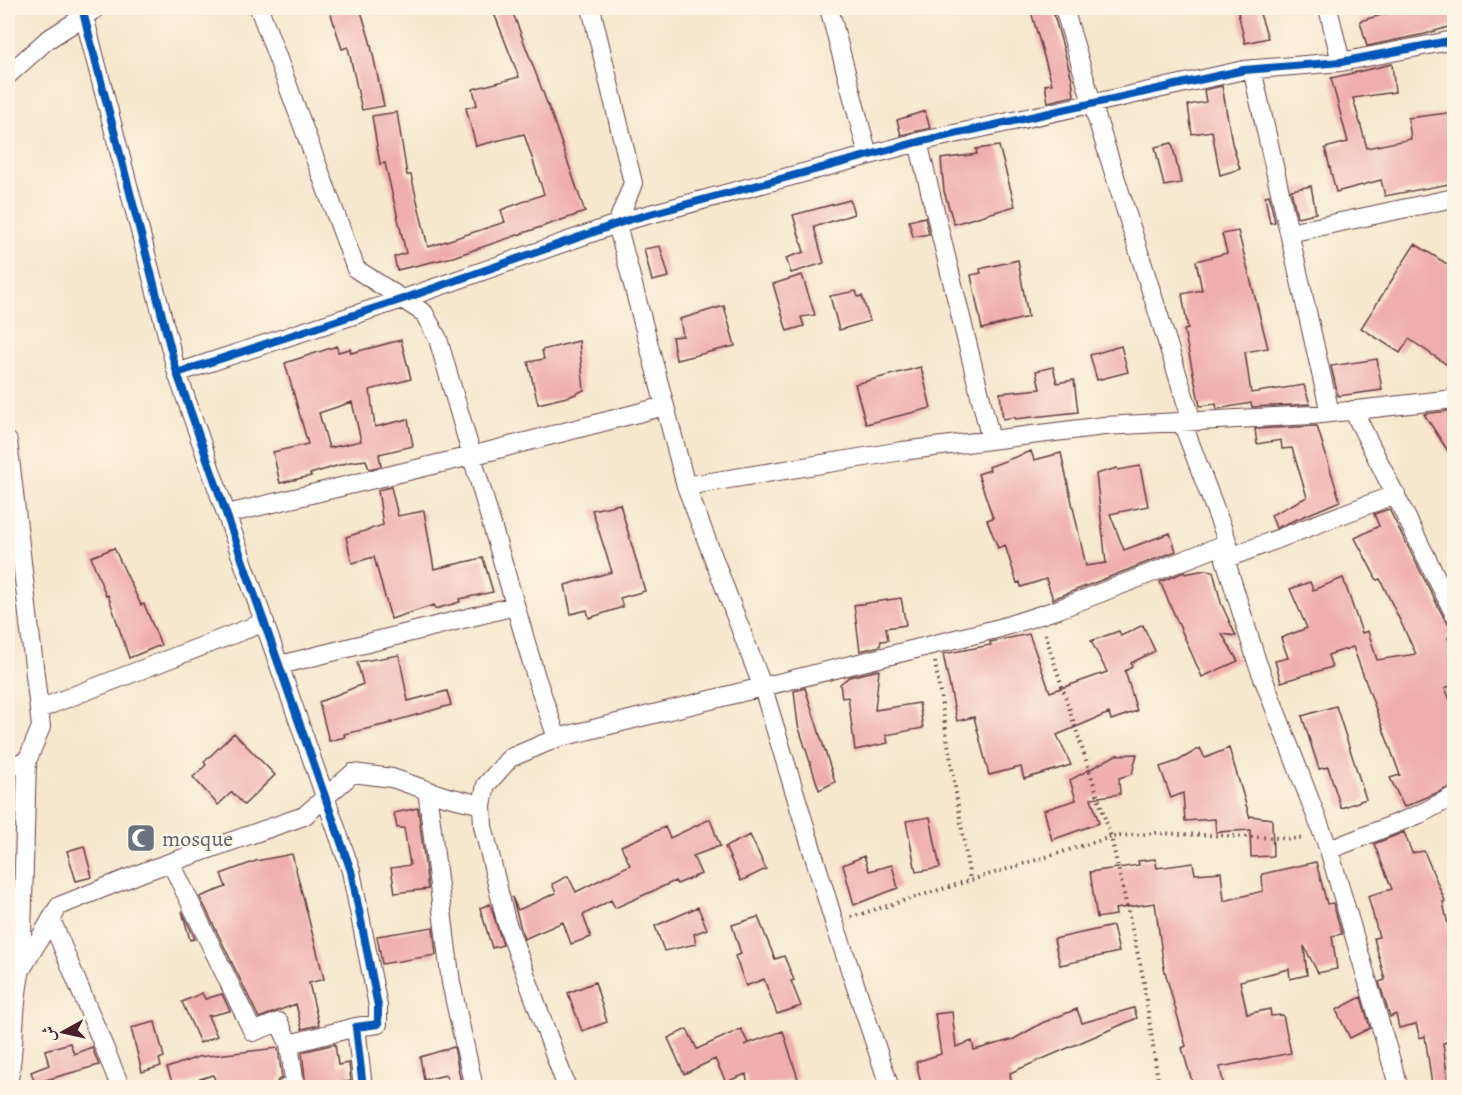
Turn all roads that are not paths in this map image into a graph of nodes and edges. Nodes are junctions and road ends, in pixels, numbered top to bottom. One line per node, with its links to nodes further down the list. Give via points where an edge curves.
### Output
1 (259, 8): 17 (street, via 356,269)
2 (591, 8): 15 (street, via 633,183)
3 (829, 8): 13 (street)
4 (1064, 8): 11 (street)
5 (1328, 8): 8 (street)
6 (91, 12): 10 (street, via 47,40); 18 (street)
7 (1455, 39): 8 (street)
8 (1341, 62): 9 (street)
9 (1252, 69): 11 (street); 16 (street)
10 (8, 75)
11 (1092, 103): 12 (street); 23 (street)
12 (918, 142): 13 (street); 24 (street)
13 (868, 155): 15 (street)
14 (1455, 198): 16 (street)
15 (617, 224): 17 (street); 20 (street)
16 (1289, 233): 22 (street)
17 (402, 299): 18 (street); 26 (street, via 424,313 438,339)
18 (177, 373): 29 (street)
19 (1455, 399): 21 (street)
20 (665, 406): 26 (street); 27 (street)
21 (1353, 410): 22 (street); 28 (street)
22 (1330, 413): 23 (street)
23 (1187, 422): 24 (street, via 1104,426); 30 (street)
24 (991, 440): 27 (street)
25 (8, 452): 36 (street)
26 (471, 456): 29 (street); 31 (street)
27 (686, 486): 35 (street)
28 (1396, 494): 30 (street); 32 (street)
29 (227, 514): 33 (street)
30 (1226, 551): 35 (street, via 1000,628); 44 (street, via 1257,662)
31 (515, 606): 34 (street); 37 (street)
32 (1455, 613)
33 (265, 622): 34 (street); 36 (street)
34 (280, 665): 42 (street)
35 (763, 688): 37 (street); 57 (street, via 834,922)
36 (39, 709): 38 (street, via 41,727)
37 (557, 738): 43 (street, via 510,758 486,785)
38 (27, 761): 39 (street); 48 (street)
39 (8, 766)
40 (426, 790): 42 (street, via 392,778 353,773); 43 (street); 55 (street, via 451,983)
41 (1455, 796): 44 (street, via 1420,814)
42 (326, 798): 45 (street, via 304,816); 49 (street, via 351,871 378,1006 378,1024)
43 (482, 805): 56 (street, via 483,826 506,921)
44 (1327, 845): 58 (street)
45 (171, 863): 46 (street, via 59,906); 50 (street, via 253,1032 279,1022)
46 (51, 919): 48 (street); 52 (street)
47 (8, 947): 48 (street)
48 (21, 970): 51 (street)
49 (356, 1027): 50 (street); 54 (street)
50 (289, 1044): 53 (street, via 295,1086)
51 (8, 1084)
52 (121, 1088)
53 (286, 1088)
54 (363, 1088)
55 (474, 1088)
56 (567, 1088)
57 (890, 1088)
58 (1399, 1088)

